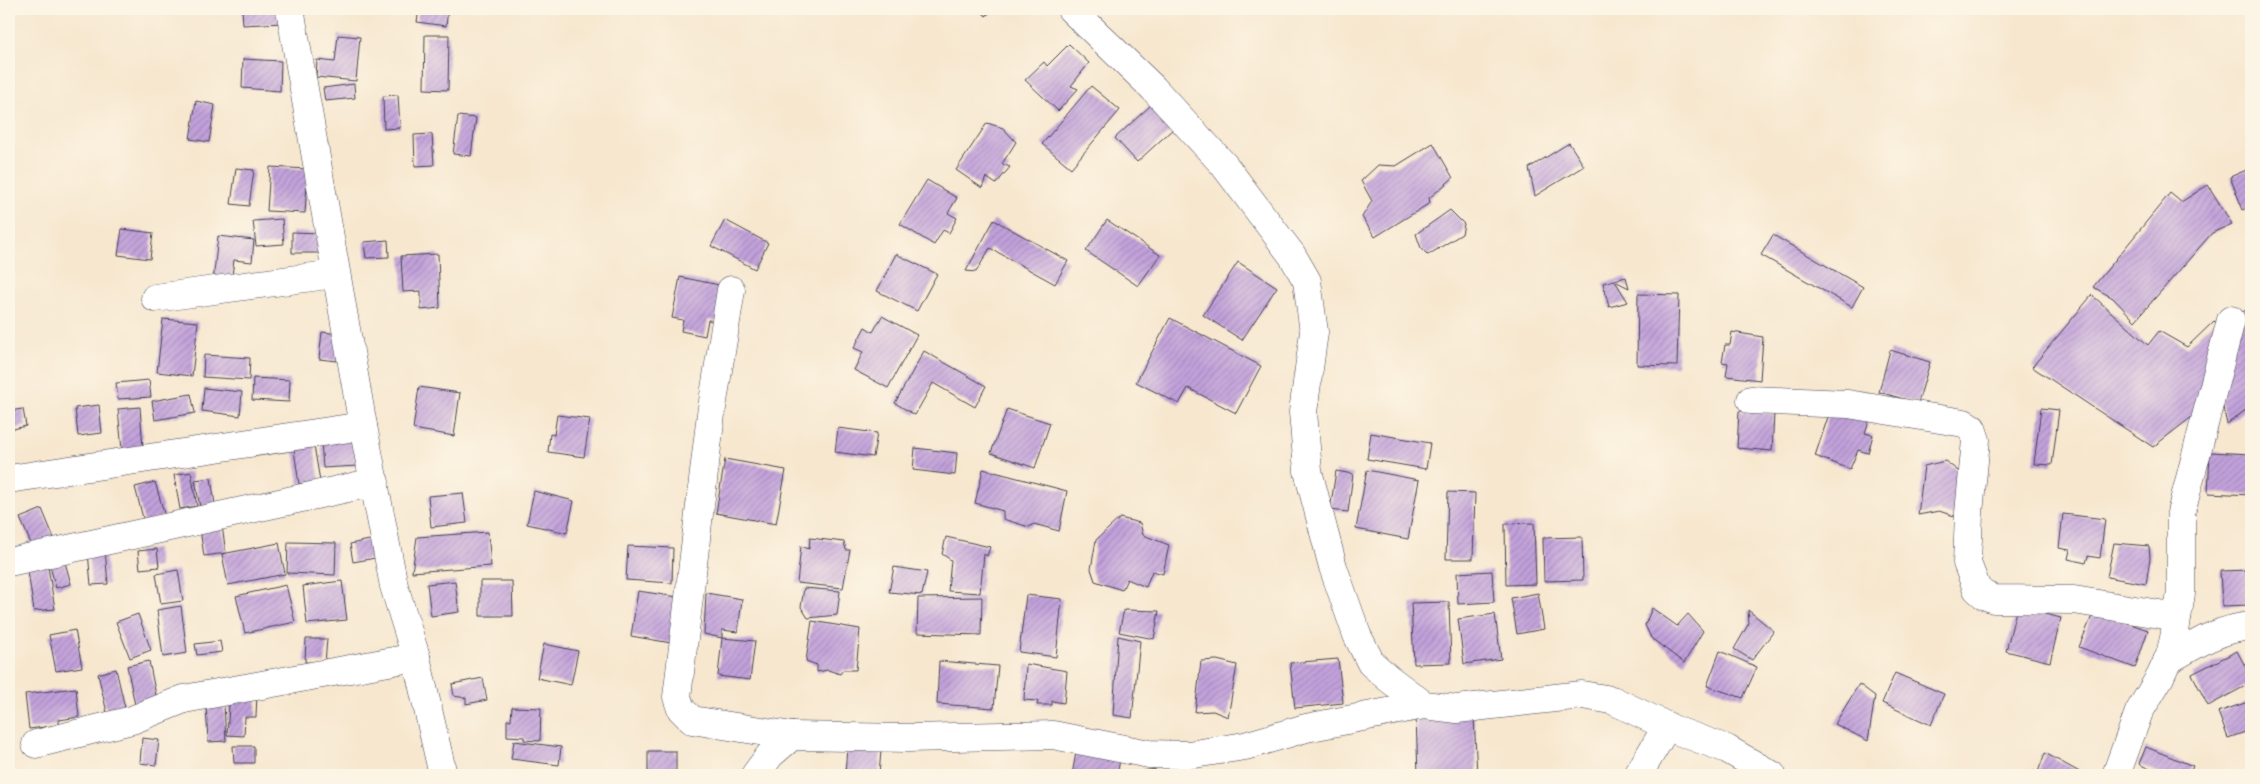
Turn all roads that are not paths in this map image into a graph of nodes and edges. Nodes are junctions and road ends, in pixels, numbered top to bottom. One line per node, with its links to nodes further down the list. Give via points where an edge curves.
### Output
1 (290, 9): 3 (street)
2 (1071, 9): 16 (street, via 1153,88 1224,165 1292,254 1307,281 1314,332 1303,412 1308,471 1333,567 1357,635 1371,663)
3 (335, 274): 5 (street); 8 (street)
4 (731, 290): 18 (street, via 711,414 677,696 680,708 692,720)
5 (155, 298)
6 (2231, 320): 12 (street, via 2181,512 2181,593)
7 (1752, 400): 12 (street, via 1848,404 1964,423 1972,428 1976,440 1967,563 1977,589 1994,599 2074,600)
8 (363, 426): 9 (street); 10 (street)
9 (9, 479)
10 (375, 482): 11 (street); 14 (street, via 394,586)
11 (9, 562)
12 (2177, 617): 15 (street)
13 (2251, 626): 15 (street, via 2213,634)
14 (416, 657): 19 (street, via 184,699 132,720); 20 (street)
15 (2167, 661): 24 (street, via 2139,712)
16 (1424, 706): 17 (street, via 1457,709 1582,695 1612,700); 18 (street, via 1306,728 1245,746 1188,755 1149,754 1053,735)
17 (1667, 726): 22 (street); 23 (street, via 1727,749)
18 (792, 736): 21 (street, via 770,755)
19 (36, 744)
20 (443, 775)
21 (755, 775)
22 (1638, 775)
23 (1772, 775)
24 (2116, 775)

